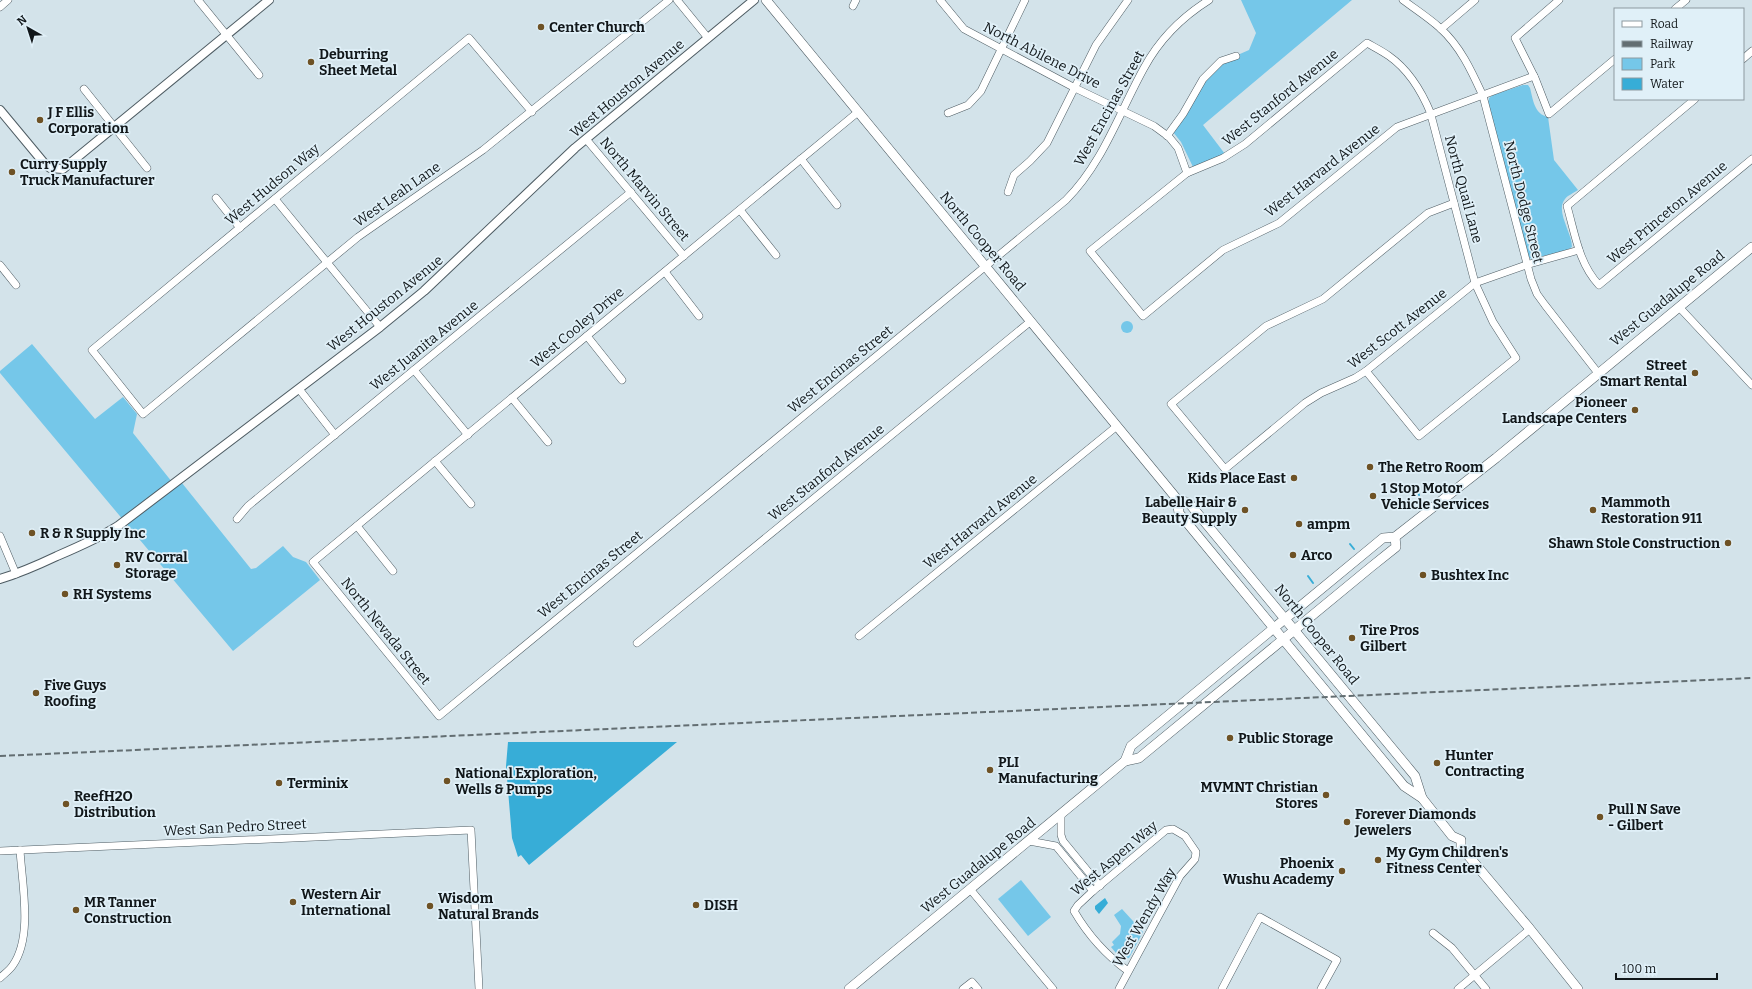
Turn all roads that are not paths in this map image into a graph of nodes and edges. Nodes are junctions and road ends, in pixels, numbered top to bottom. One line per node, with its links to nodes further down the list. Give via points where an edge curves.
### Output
1 (8, 0): 15 (street)
2 (198, 0): 17 (street)
3 (269, 0): 17 (street)
4 (669, 0): 33 (street, West Leah Lane)
5 (677, 0): 18 (street)
6 (754, 0): 18 (street, West Houston Avenue)
7 (766, 0): 34 (main road, North Cooper Road)
8 (940, 0): 20 (street, North Abilene Drive, via 964,29)
9 (1025, 0): 20 (street)
10 (1128, 0): 27 (street, via 1096,45)
11 (1208, 0): 32 (street, West Encinas Street, via 1180,20 1161,42 1144,68)
12 (1403, 0): 16 (street)
13 (1475, 0): 16 (street)
14 (1559, 0): 26 (street, via 1516,38)
15 (0, 7)
16 (1441, 29): 29 (street, North Dodge Street, via 1464,56)
17 (227, 36): 25 (street); 37 (street)
18 (708, 38): 39 (street, West Houston Avenue)
19 (1367, 43): 36 (street, North Quail Lane, via 1390,56 1408,75 1422,94); 43 (street, West Stanford Avenue, via 1245,144 1223,158)
20 (1001, 50): 27 (street, North Abilene Drive); 35 (street, via 981,91 968,105)
21 (1752, 51): 23 (street)
22 (1236, 56): 38 (street, via 1221,61 1203,79)
23 (1744, 58)
24 (1614, 60): 26 (street, via 1549,114)
25 (259, 76)
26 (1534, 76): 29 (street, West Harvard Avenue)
27 (1075, 88): 32 (street, North Abilene Drive); 45 (street, via 1047,143 1014,174)
28 (84, 89): 37 (street)
29 (1483, 95): 36 (street, West Harvard Avenue); 58 (street, North Dodge Street)
30 (1694, 100): 53 (street, via 1567,206)
31 (0, 110): 37 (street, via 44,163 56,169 69,166)
32 (1123, 111): 38 (street, North Abilene Drive, via 1154,126); 60 (street, West Encinas Street, via 1096,162 1078,188)
33 (532, 112): 47 (street, West Hudson Way, via 469,38); 57 (street, West Leah Lane)
34 (858, 112): 41 (street, West Cooley Drive); 60 (main road, North Cooper Road)
35 (948, 113)
36 (1431, 114): 48 (street, North Quail Lane); 54 (street, West Harvard Avenue, via 1397,127 1279,223 1223,250 1143,316)
37 (115, 128): 42 (street)
38 (1167, 136): 43 (street, North Abilene Drive, via 1178,148)
39 (586, 139): 44 (street, North Marvin Street); 67 (street, West Houston Avenue, via 436,281)
40 (1752, 158): 53 (street, West Princeton Avenue, via 1599,285 1589,275)
41 (801, 159): 49 (street); 50 (street, West Cooley Drive)
42 (147, 168)
43 (1187, 173): 54 (street, West Stanford Avenue)
44 (631, 192): 56 (street, North Marvin Street); 69 (street, West Juanita Avenue)
45 (1008, 192)
46 (216, 198): 51 (street)
47 (275, 199): 51 (street, West Hudson Way); 57 (street)
48 (1454, 203): 62 (street, North Quail Lane); 70 (street, West Scott Avenue, via 1428,213 1323,299 1266,326 1171,404 1225,469 1305,403)
49 (837, 205)
50 (740, 210): 55 (street); 56 (street, West Cooley Drive)
51 (240, 228): 76 (street, West Hudson Way, via 92,350)
52 (1752, 247): 64 (main road, West Guadalupe Road)
53 (1579, 250): 58 (street, West Scott Avenue)
54 (1090, 251)
55 (776, 255)
56 (684, 256): 61 (street, West Cooley Drive)
57 (327, 262): 67 (street); 76 (street, West Leah Lane)
58 (1526, 264): 62 (street, West Scott Avenue); 71 (street, North Dodge Street, via 1537,294)
59 (0, 265): 63 (street)
60 (986, 266): 66 (main road, North Cooper Road); 98 (street, West Encinas Street)
61 (665, 272): 65 (street); 68 (street, West Cooley Drive)
62 (1475, 283): 70 (street, West Scott Avenue); 70 (street, North Quail Lane, via 1493,322 1516,358 1419,436)
63 (16, 286)
64 (1679, 307): 71 (main road, West Guadalupe Road); 73 (street)
65 (699, 316)
66 (1031, 321): 77 (main road, North Cooper Road); 97 (street, West Stanford Avenue)
67 (380, 327): 74 (street, West Houston Avenue)
68 (586, 336): 72 (street); 75 (street, West Cooley Drive)
69 (414, 370): 78 (street, West Juanita Avenue); 79 (street)
70 (1366, 370)
71 (1598, 373): 87 (main road, West Guadalupe Road, via 1496,458)
72 (622, 380)
73 (1752, 385)
74 (299, 389): 78 (street); 90 (street, West Houston Avenue, via 118,526 94,540)
75 (512, 398): 79 (street, West Cooley Drive); 80 (street)
76 (143, 414)
77 (1117, 426): 82 (main road, North Cooper Road); 95 (street, West Harvard Avenue)
78 (335, 435): 84 (street, West Juanita Avenue, via 248,506)
79 (468, 435): 81 (street, West Cooley Drive)
80 (548, 442)
81 (435, 461): 83 (street); 85 (street, West Cooley Drive)
82 (1177, 499): 92 (main road, North Cooper Road, via 1189,503); 93 (main road, North Cooper Road, via 1180,512)
83 (471, 504)
84 (237, 519)
85 (357, 526): 88 (street, West Cooley Drive); 89 (street)
86 (0, 536): 90 (street)
87 (1395, 537): 92 (main road, West Guadalupe Road, via 1383,538); 94 (main road, West Guadalupe Road, via 1396,547)
88 (313, 562): 98 (street, North Nevada Street)
89 (393, 571)
90 (16, 574): 91 (street, West Houston Avenue)
91 (0, 579)
92 (1286, 618): 93 (main road, West Guadalupe Road); 94 (main road, North Cooper Road)
93 (1274, 627): 96 (main road, North Cooper Road); 99 (main road, West Guadalupe Road, via 1131,746)
94 (1296, 630): 96 (main road, West Guadalupe Road); 100 (main road, North Cooper Road, via 1415,776)
95 (859, 636)
96 (1284, 639): 99 (main road, West Guadalupe Road, via 1139,758); 100 (main road, North Cooper Road, via 1404,786)
97 (638, 643)
98 (439, 716)
99 (1125, 761): 101 (main road, West Guadalupe Road)
100 (1422, 798): 109 (main road, North Cooper Road, via 1452,836 1461,840 1461,847)
101 (1061, 815): 102 (main road, West Guadalupe Road); 106 (street, via 1063,841)
102 (1029, 841): 107 (main road, West Guadalupe Road); 108 (street, via 1056,846)
103 (20, 850): 104 (street, West San Pedro Street); 113 (street, via 25,930 22,948 13,966); 114 (street, West San Pedro Street, via 471,830)
104 (0, 851)
105 (1195, 859): 106 (street, West Aspen Way, via 1196,852 1185,836 1173,829 1166,830); 111 (street, West Wendy Way, via 1180,876)
106 (1100, 886): 108 (street, West Aspen Way)
107 (970, 889): 115 (main road, West Guadalupe Road); 118 (street)
108 (1093, 891): 111 (street, West Aspen Way, via 1074,911 1109,957)
109 (1530, 929): 112 (street); 124 (main road, North Cooper Road)
110 (1433, 933): 112 (street, via 1452,948)
111 (1128, 971): 119 (street, West Wendy Way)
112 (1474, 975): 122 (street); 123 (street)
113 (0, 978)
114 (479, 989)
115 (849, 989)
116 (963, 989): 117 (street, via 972,982)
117 (978, 989)
118 (1053, 989)
119 (1119, 989)
120 (1222, 989): 121 (street, via 1260,917 1337,960)
121 (1322, 989)
122 (1458, 989)
123 (1486, 989)
124 (1578, 989)

